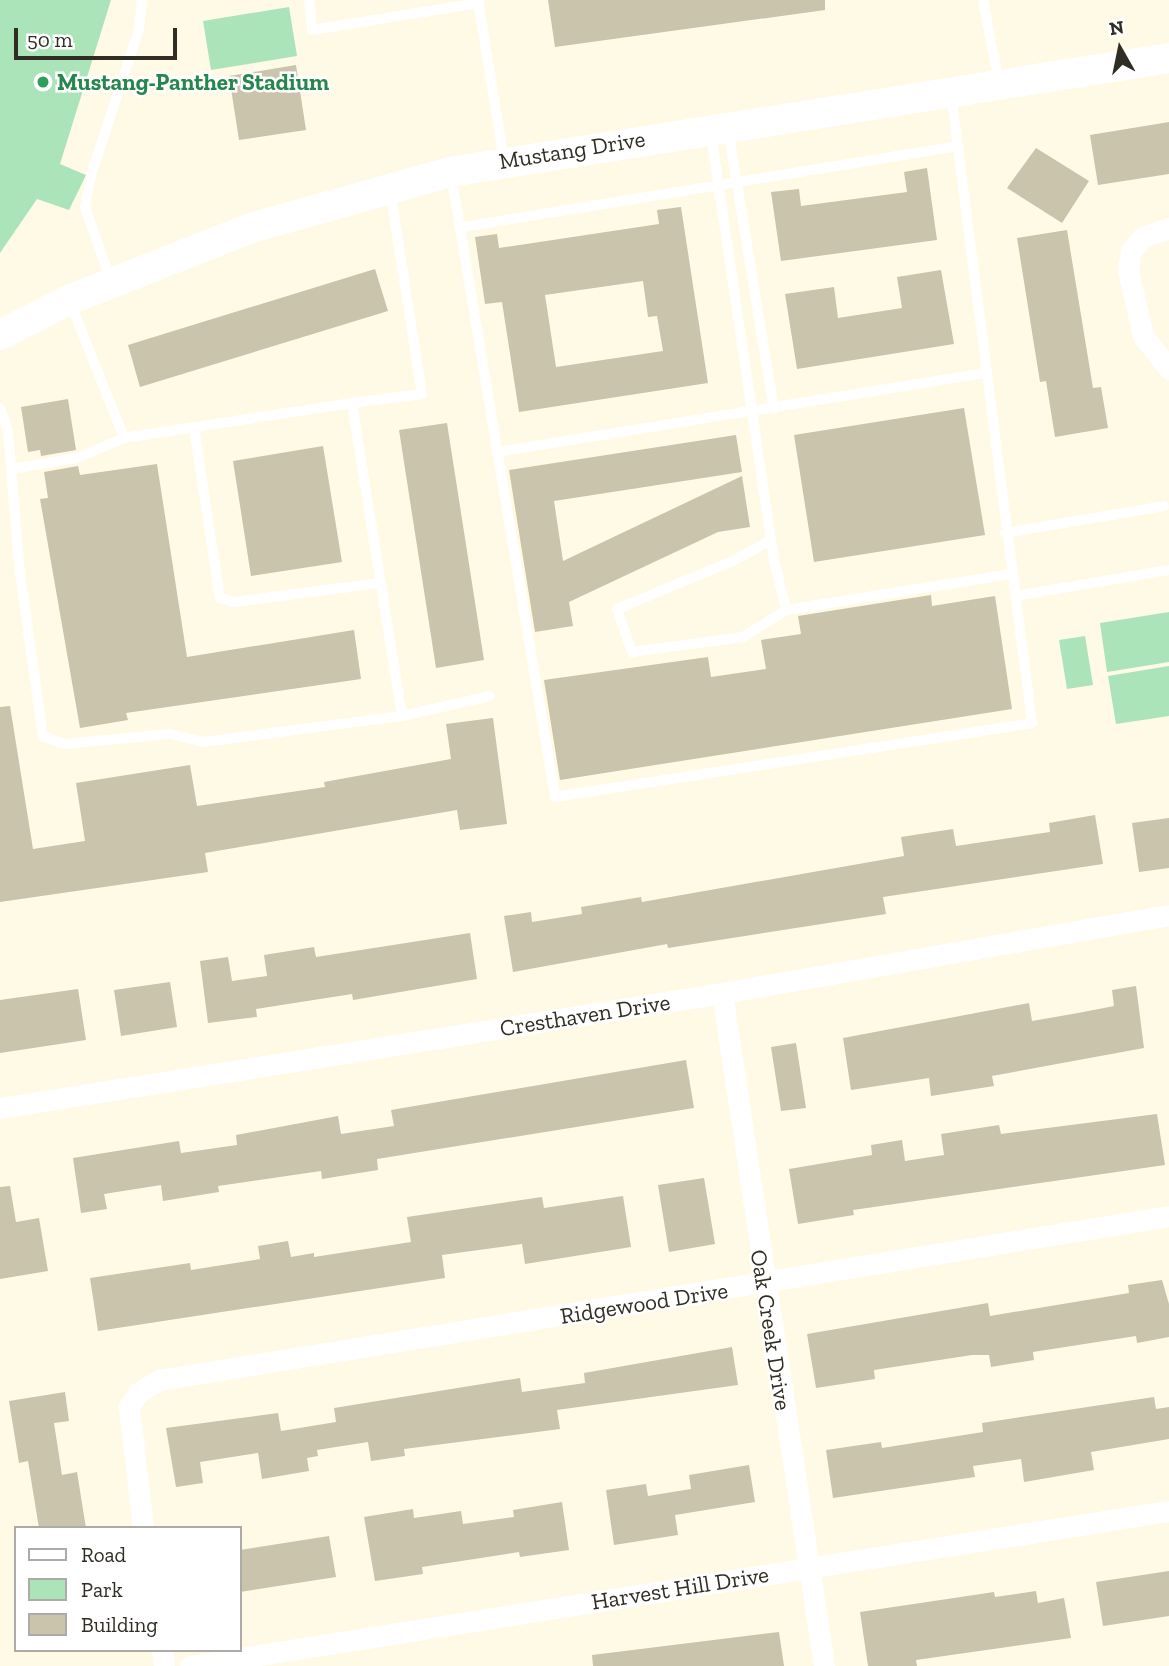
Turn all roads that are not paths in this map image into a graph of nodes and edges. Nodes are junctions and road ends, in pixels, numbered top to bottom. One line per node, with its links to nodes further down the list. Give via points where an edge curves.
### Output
1 (142, 0): 17 (lane, via 139,29 91,175 85,207)
2 (309, 0): 4 (lane, via 312,30)
3 (983, 0): 6 (lane)
4 (479, 1): 10 (lane)
5 (1169, 58): 6 (main road, Mustang Drive)
6 (999, 83): 7 (main road, Mustang Drive)
7 (951, 91): 8 (main road, Mustang Drive); 9 (lane)
8 (719, 126): 10 (main road, Mustang Drive); 12 (lane); 13 (lane)
9 (958, 146): 13 (lane); 21 (lane)
10 (504, 160): 11 (main road, Mustang Drive)
11 (450, 172): 14 (main road, Mustang Drive); 15 (lane)
12 (719, 186): 13 (lane); 15 (lane); 25 (lane)
13 (737, 186): 24 (lane)
14 (389, 187): 17 (main road, Mustang Drive, via 251,228); 22 (lane, via 422,394)
15 (463, 227): 28 (lane)
16 (1169, 229): 20 (street, via 1143,237 1130,251 1128,270 1143,336)
17 (111, 282): 18 (main road, Mustang Drive)
18 (69, 300): 19 (main road, Mustang Drive); 27 (lane)
19 (0, 335)
20 (1169, 369)
21 (986, 373): 24 (lane); 31 (lane)
22 (352, 403): 26 (lane); 35 (lane)
23 (0, 408): 29 (lane, via 8,430)
24 (774, 409): 25 (lane)
25 (753, 413): 28 (lane); 32 (lane)
26 (194, 427): 27 (lane); 35 (lane, via 220,598 234,602)
27 (124, 438): 29 (lane, via 77,458)
28 (497, 453): 36 (lane, via 555,797 1032,723)
29 (11, 469): 39 (lane, via 43,736 64,744 170,734 204,742)
30 (1164, 506): 31 (lane)
31 (1005, 533): 34 (lane)
32 (772, 540): 37 (lane); 37 (lane, via 617,609 632,652 743,637)
33 (1169, 570): 36 (lane)
34 (1011, 575): 36 (lane); 37 (lane)
35 (380, 583): 39 (lane)
36 (1015, 596)
37 (786, 610)
38 (489, 696): 39 (lane)
39 (402, 716)
40 (1169, 915): 41 (street, Cresthaven Drive)
41 (722, 993): 42 (street, Cresthaven Drive); 44 (street, Oak Creek Drive)
42 (0, 1108)
43 (1169, 1216): 44 (street, Ridgewood Drive)
44 (763, 1283): 46 (street, Ridgewood Drive, via 159,1380 138,1392 129,1407); 47 (street, Oak Creek Drive)
45 (1169, 1510): 47 (street, Harvest Hill Drive)
46 (143, 1526)
47 (808, 1567): 48 (street, Harvest Hill Drive); 49 (street, Oak Creek Drive)
48 (190, 1666)
49 (824, 1666)

